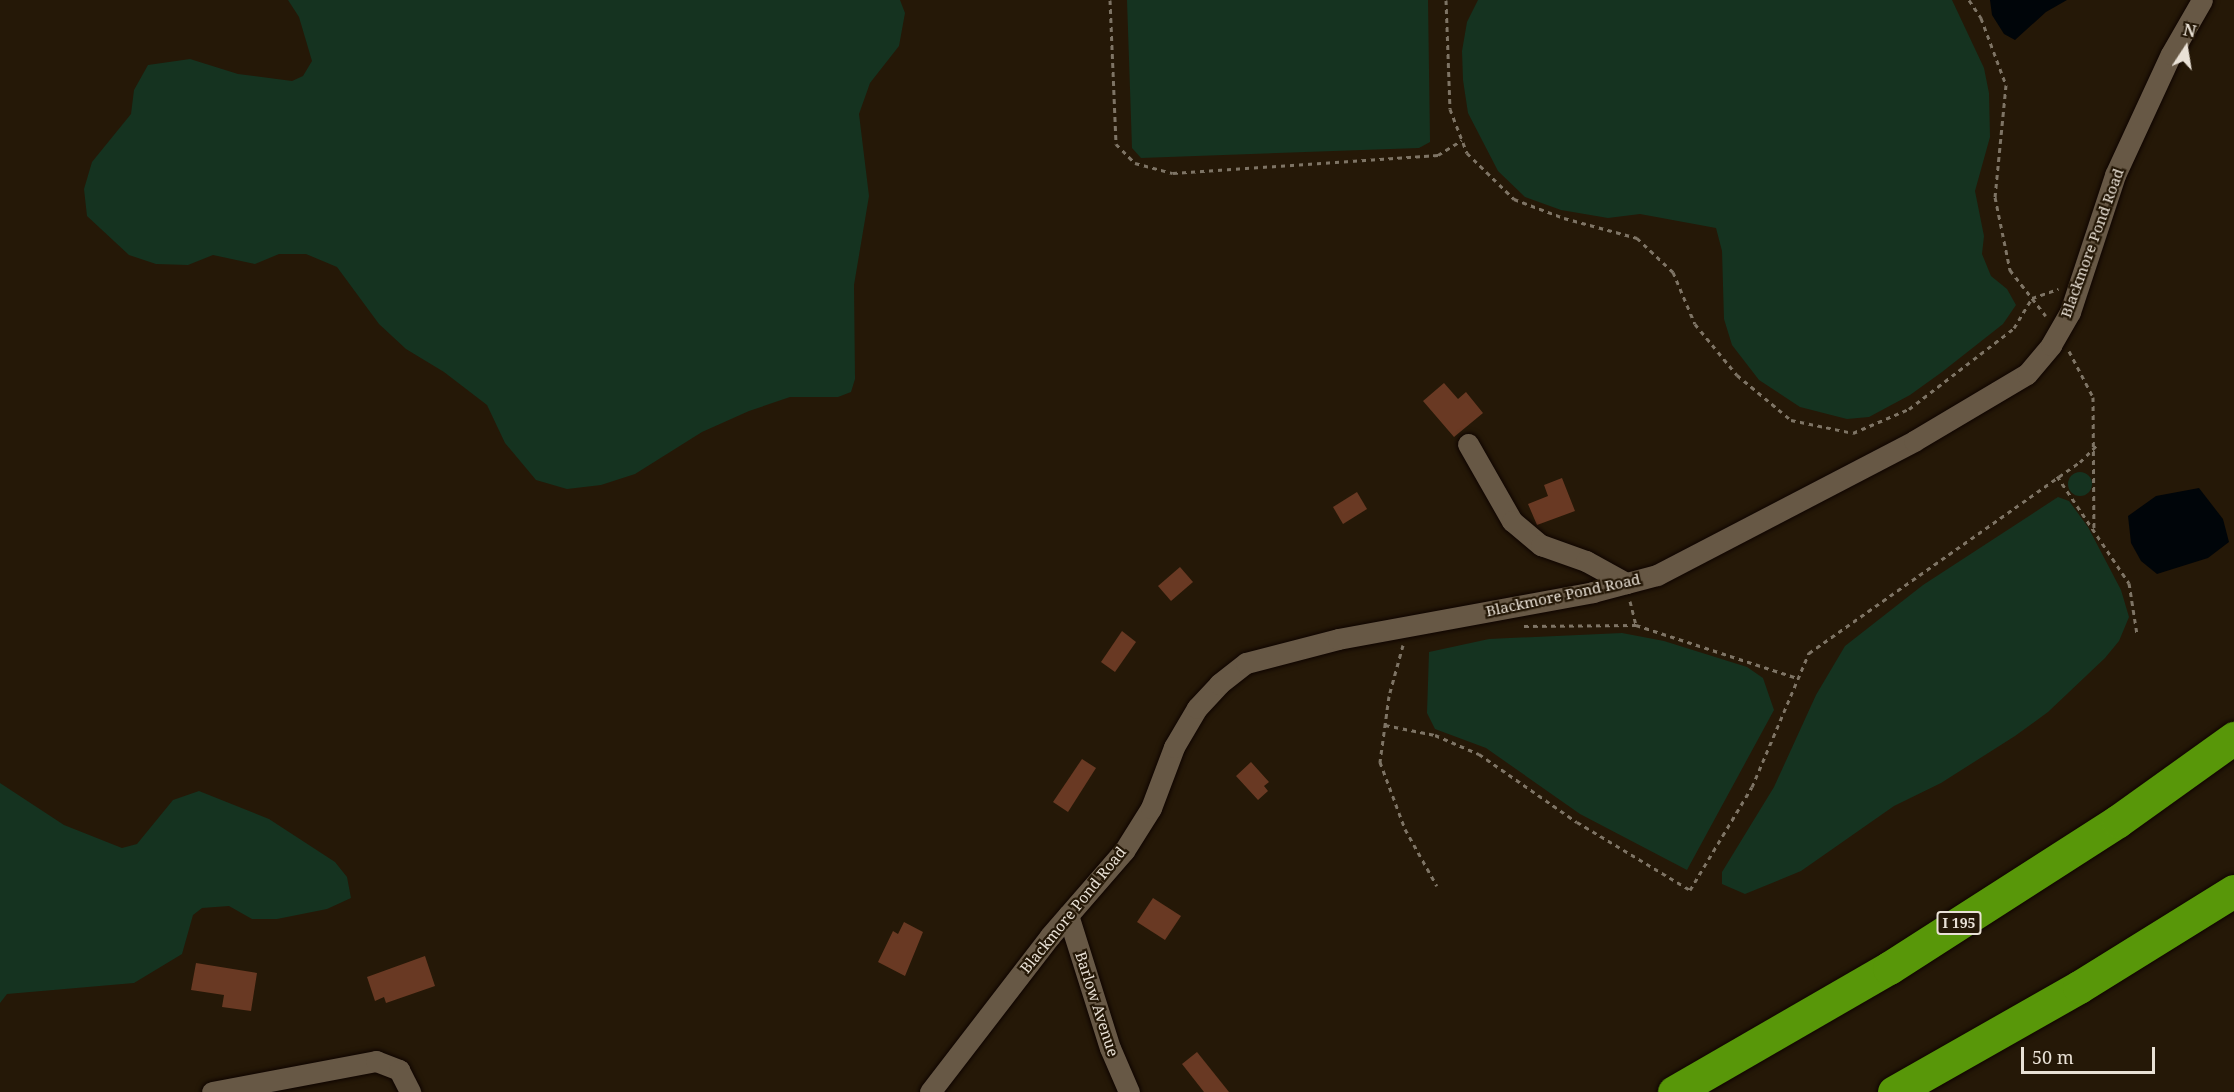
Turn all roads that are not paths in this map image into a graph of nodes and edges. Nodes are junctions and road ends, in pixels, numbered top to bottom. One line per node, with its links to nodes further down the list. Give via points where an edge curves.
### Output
1 (2202, 0): 3 (street, Blackmore Pond Road, via 2133,132 2057,334 2027,375 1990,399 1709,549 1657,575)
2 (1467, 444): 3 (street, via 1512,521 1541,545 1586,561)
3 (1626, 583): 6 (street, Blackmore Pond Road, via 1246,663 1197,708 1174,747 1150,808 1124,851)
4 (2234, 738): 11 (highway, I 195, via 2118,821 1889,968)
5 (2234, 891): 12 (highway, via 2079,987)
6 (1068, 915): 9 (street, Blackmore Pond Road); 10 (street, Barlow Avenue, via 1110,1048)
7 (213, 1092): 8 (street, via 376,1061 399,1070)
8 (410, 1092)
9 (930, 1092)
10 (1129, 1092)
11 (1674, 1092)
12 (1894, 1092)

